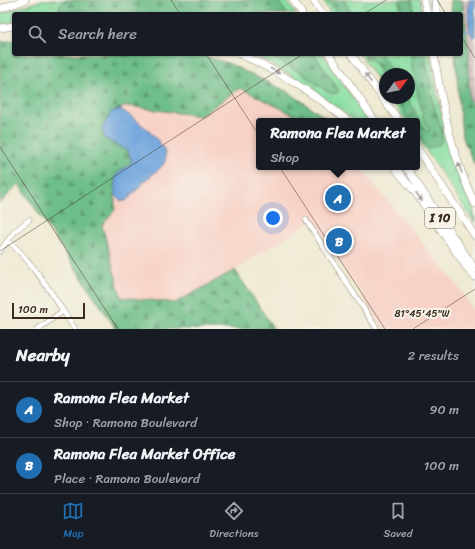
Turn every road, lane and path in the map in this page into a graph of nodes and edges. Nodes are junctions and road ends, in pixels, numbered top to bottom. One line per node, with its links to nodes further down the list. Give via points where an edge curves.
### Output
1 (25, 0): 6 (highway)
2 (293, 0): 7 (highway)
3 (313, 0): 8 (highway)
4 (424, 0): 9 (highway)
5 (435, 0): 10 (highway)
6 (0, 9)
7 (301, 12)
8 (322, 12)
9 (427, 12)
10 (436, 12)
11 (12, 26): 12 (highway)
12 (0, 28)
13 (244, 56): 19 (highway, one-way to 19, via 300,86)
14 (331, 56): 20 (highway)
15 (352, 56): 21 (highway, one-way to 15)
16 (434, 56): 18 (highway)
17 (438, 56): 18 (highway)
18 (440, 92): 25 (highway, one-way to 18, via 452,143)
19 (344, 118)
20 (373, 118)
21 (397, 118)
22 (420, 153): 28 (highway, I 10)
23 (397, 170): 32 (highway, one-way to 32)
24 (408, 170): 31 (highway, I 10)
25 (475, 204)
26 (30, 220): 29 (street, via 15,231)
27 (306, 220): 36 (street)
28 (475, 236)
29 (8, 241): 30 (street); 33 (street, via 27,260)
30 (0, 251)
31 (475, 269)
32 (475, 277)
33 (63, 311): 34 (street); 35 (street)
34 (38, 329)
35 (75, 329)
36 (377, 329)

